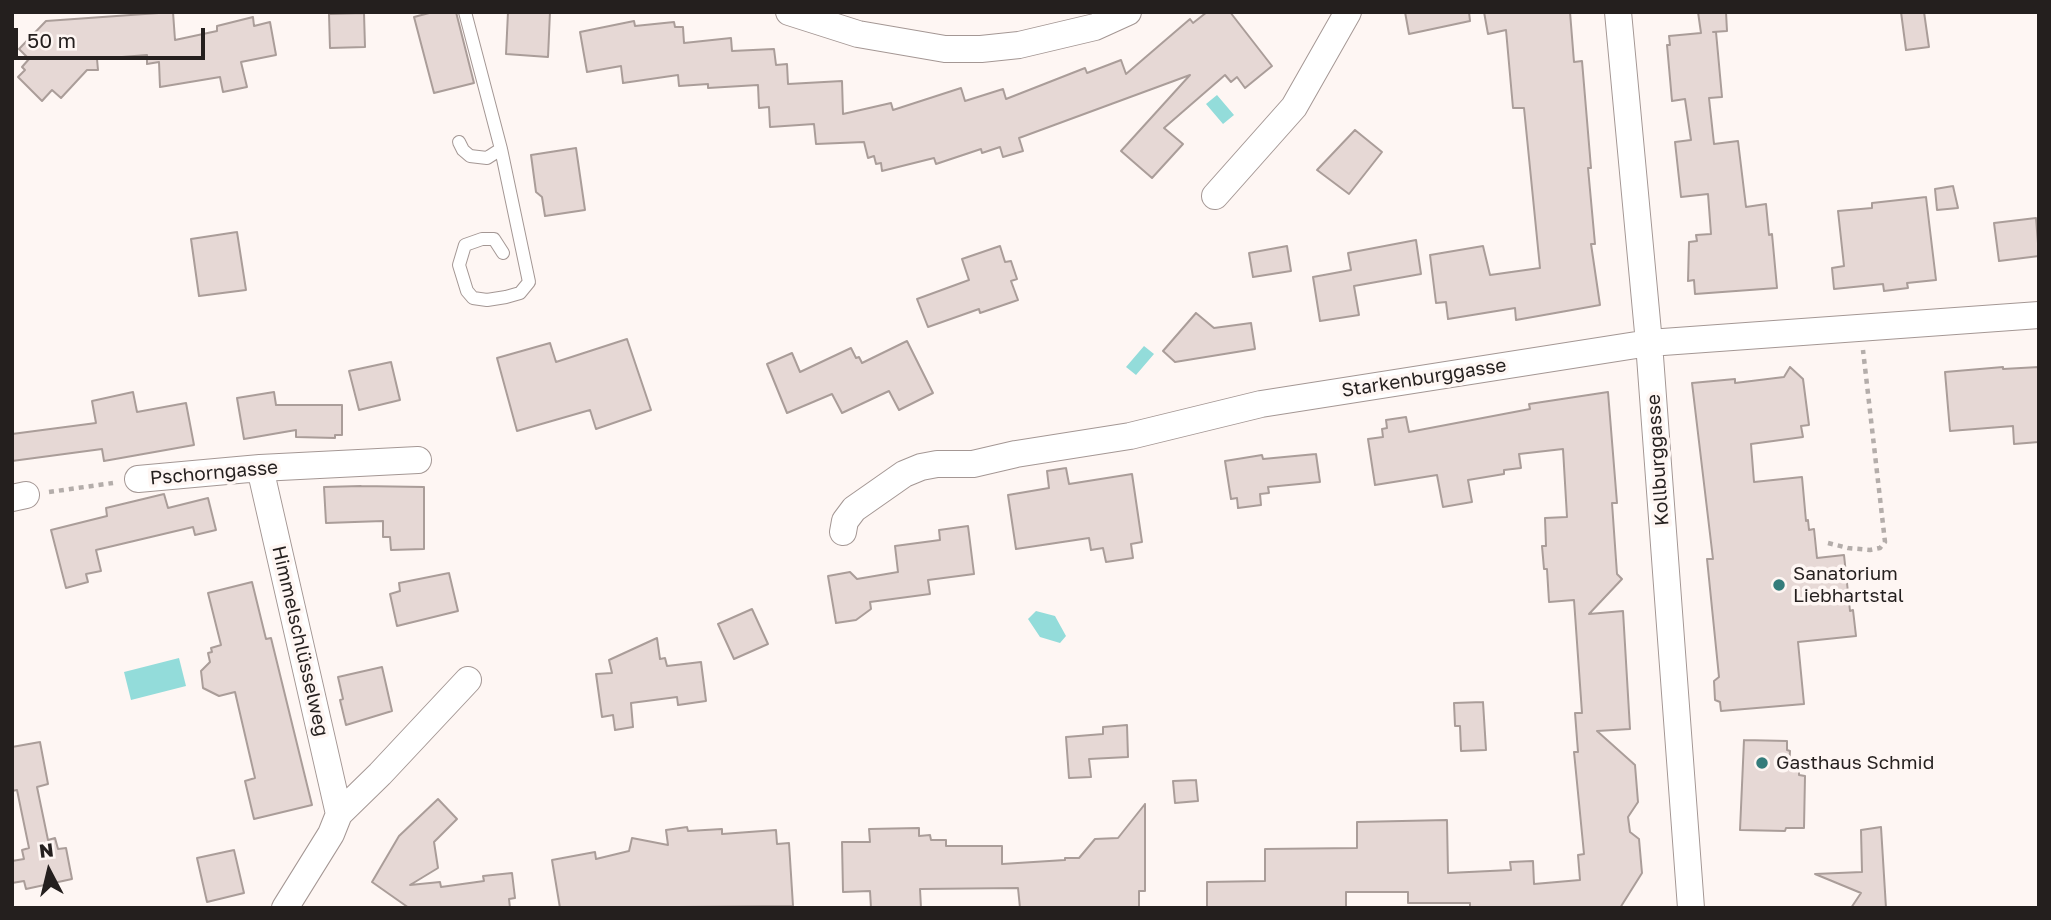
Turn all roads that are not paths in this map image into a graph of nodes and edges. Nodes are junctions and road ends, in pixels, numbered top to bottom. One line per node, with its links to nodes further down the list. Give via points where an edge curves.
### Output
1 (465, 12): 7 (lane)
2 (789, 12): 3 (street, via 858,34 946,49 1019,46 1095,27)
3 (1128, 12)
4 (1348, 12): 8 (street, via 1294,107)
5 (1618, 12): 11 (street, Kollburggasse)
6 (459, 142): 7 (lane, via 470,156 487,158)
7 (501, 149): 9 (lane, via 529,282 520,293 506,298 473,298 460,265 465,245 494,239)
8 (1215, 196)
9 (503, 253)
10 (2039, 315): 11 (street, Starkenburggasse)
11 (1649, 343): 15 (street, Starkenburggasse, via 1261,404 1130,436 973,464 921,467 854,509); 19 (street, Kollburggasse)
12 (418, 460): 13 (street, Pschorngasse)
13 (260, 468): 14 (street, Pschorngasse); 17 (street, Himmelschlüsselweg)
14 (138, 479)
15 (843, 532)
16 (468, 680): 17 (street)
17 (339, 814): 18 (street)
18 (285, 908)
19 (1691, 908)

